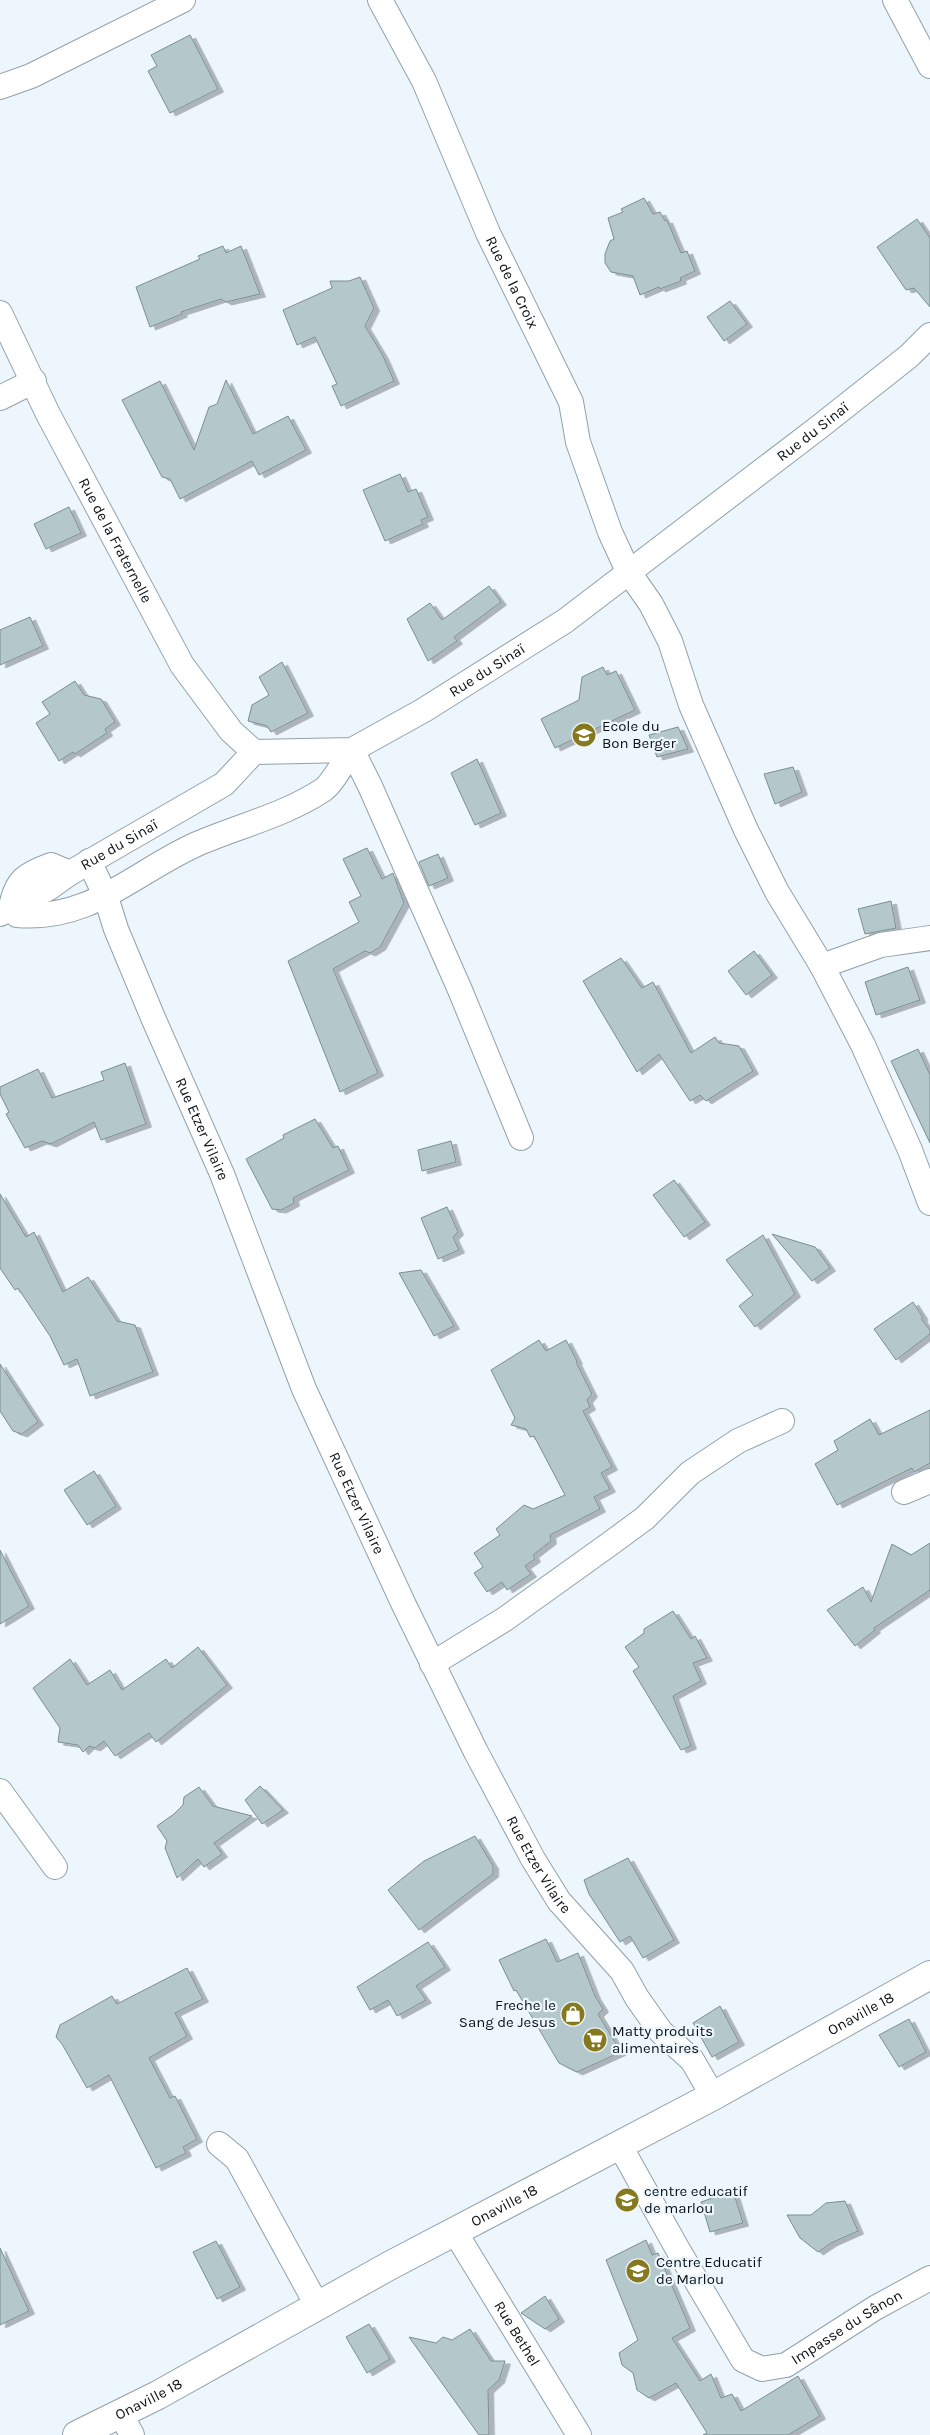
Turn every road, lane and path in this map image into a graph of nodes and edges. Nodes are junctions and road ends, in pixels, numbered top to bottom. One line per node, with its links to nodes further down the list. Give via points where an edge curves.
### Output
1 (183, 0): 5 (street, via 31,76)
2 (380, 0): 10 (street, Rue de la Croix, via 424,81 488,234 570,402 578,442 610,532)
3 (895, 0): 4 (street)
4 (930, 66)
5 (0, 86)
6 (0, 313): 8 (street, Rue de la Fraternelle)
7 (930, 335): 10 (street, Rue du Sinaï, via 909,356 818,428)
8 (34, 381): 9 (street); 12 (street, Rue de la Fraternelle, via 48,414 182,665 231,731)
9 (0, 398)
10 (628, 571): 11 (street, Rue du Sinaï, via 564,621 424,710); 17 (street, Rue de la Croix, via 651,604 670,641 691,705 746,830 777,892)
11 (352, 750): 12 (street, Rue du Sinaï); 14 (street, via 325,789 282,811 223,832 171,856); 18 (street, via 452,972)
12 (254, 752): 13 (street, Rue du Sinaï, via 224,784)
13 (80, 867): 14 (street, Rue Etzer Vilaire); 15 (street, Rue du Sinaï, via 49,888)
14 (106, 897): 15 (street, via 79,908 39,917); 23 (street, Rue Etzer Vilaire, via 116,929 222,1174 304,1389)
15 (5, 910)
16 (930, 938): 17 (street, via 881,945)
17 (822, 966): 19 (street, Rue de la Croix, via 867,1054)
18 (521, 1138)
19 (930, 1203)
20 (782, 1421): 23 (street, via 738,1441 690,1473 645,1518 611,1544 505,1619)
21 (930, 1481): 22 (street)
22 (904, 1492)
23 (432, 1664): 27 (street, Rue Etzer Vilaire, via 559,1902 622,1971 661,2032 692,2060)
24 (0, 1792): 25 (street)
25 (55, 1867)
26 (930, 1975): 27 (street, Onaville 18)
27 (713, 2096): 29 (street, Onaville 18)
28 (219, 2144): 32 (street, via 237,2159)
29 (619, 2144): 30 (street, Onaville 18); 31 (street, Impasse du Sânon, via 743,2360 762,2368 786,2365 875,2308)
30 (455, 2232): 32 (street, Onaville 18); 35 (street, Rue Bethel)
31 (930, 2278)
32 (318, 2307): 33 (street, Onaville 18)
33 (126, 2425): 34 (street, Onaville 18)
34 (77, 2435)
35 (579, 2435)

